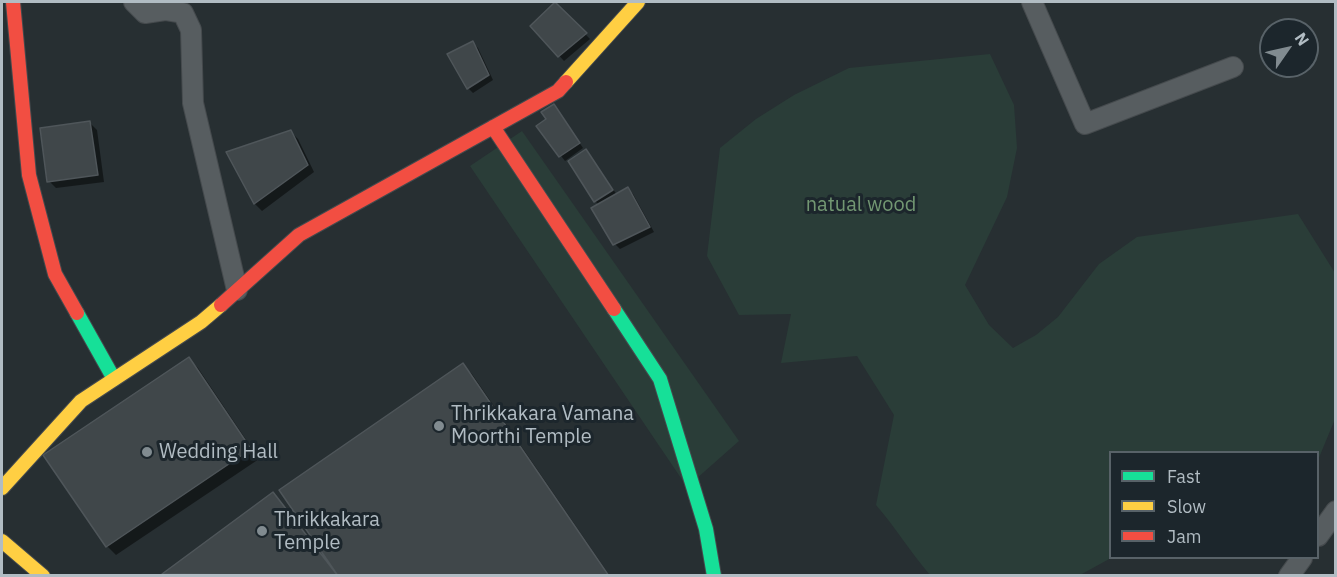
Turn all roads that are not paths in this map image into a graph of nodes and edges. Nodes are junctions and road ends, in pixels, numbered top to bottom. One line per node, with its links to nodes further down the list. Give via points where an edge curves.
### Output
1 (13, 2): 8 (street, via 29,175 55,274)
2 (134, 2): 7 (street, via 145,13 183,13 191,30 192,103)
3 (638, 2): 6 (street, via 558,91)
4 (1032, 2): 5 (street, via 1085,124)
5 (1233, 67)
6 (493, 127): 7 (street, via 299,235); 15 (street, via 660,379 706,529)
7 (237, 290): 8 (street, via 201,322)
8 (114, 379): 9 (street, via 81,401)
9 (2, 488)
10 (1335, 511): 11 (street)
11 (1319, 533)
12 (2, 541): 14 (street)
13 (1301, 559): 16 (street)
14 (43, 576)
15 (714, 576)
16 (1289, 576)

